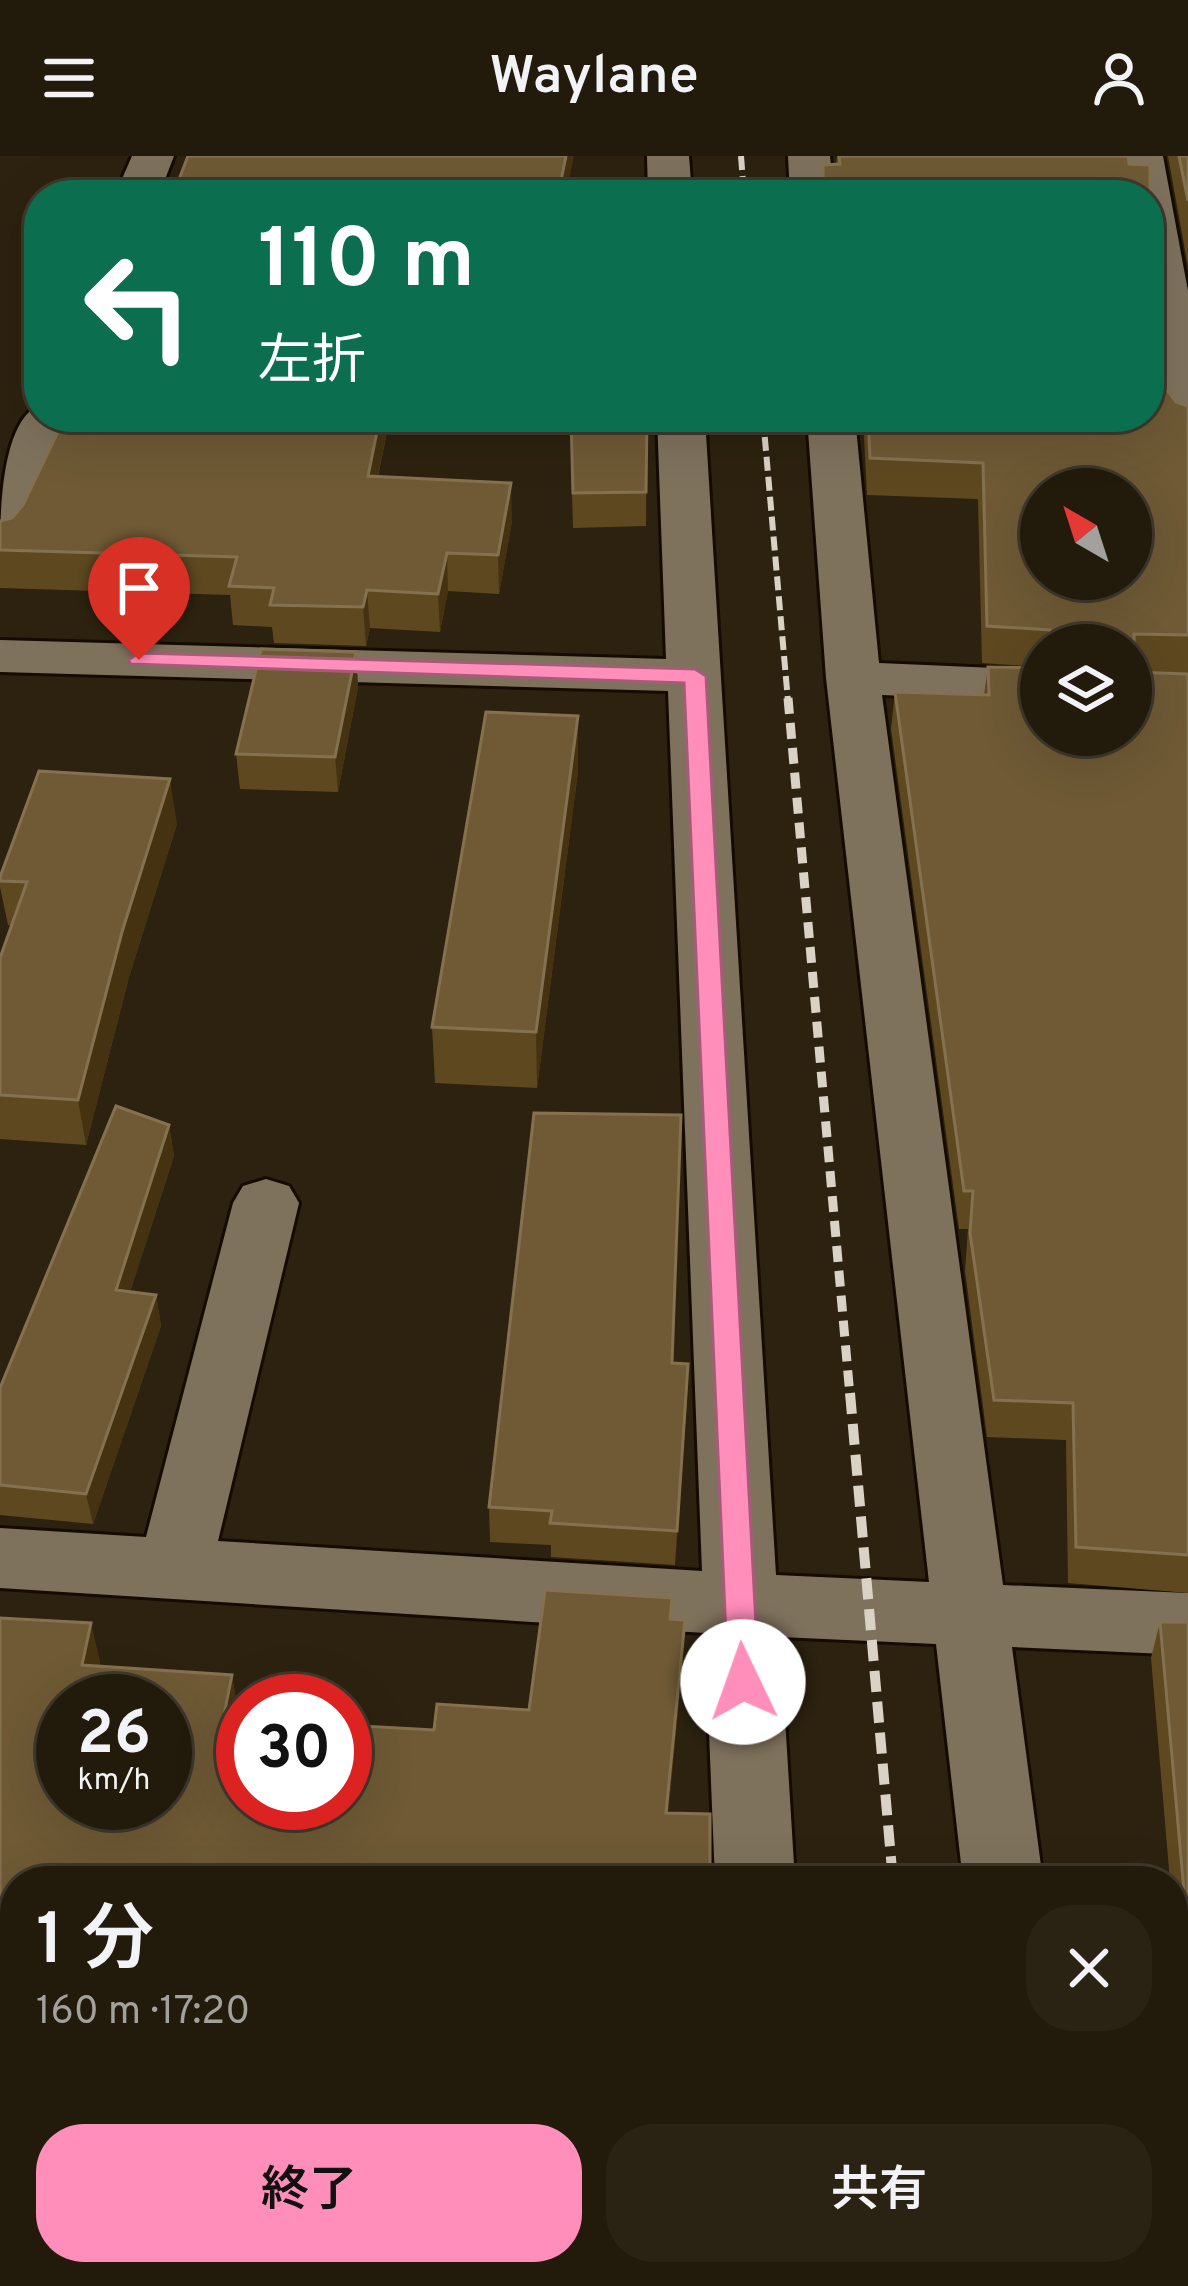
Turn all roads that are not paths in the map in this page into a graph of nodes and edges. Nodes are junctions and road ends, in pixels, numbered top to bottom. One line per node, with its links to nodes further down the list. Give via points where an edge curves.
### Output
1 (1164, 284): 2 (street)
2 (1188, 424)
3 (43, 432): 6 (street)
4 (682, 432): 8 (street)
5 (832, 432): 9 (street)
6 (0, 541)
7 (0, 656): 8 (street)
8 (695, 676): 14 (street)
9 (853, 678): 10 (street); 15 (street)
10 (1020, 685)
11 (266, 1203): 13 (street)
12 (0, 1558): 13 (street)
13 (175, 1569): 14 (street)
14 (739, 1604): 15 (street); 17 (street)
15 (969, 1613): 16 (street); 18 (street)
16 (1188, 1624)
17 (753, 1866)
18 (1001, 1866)

